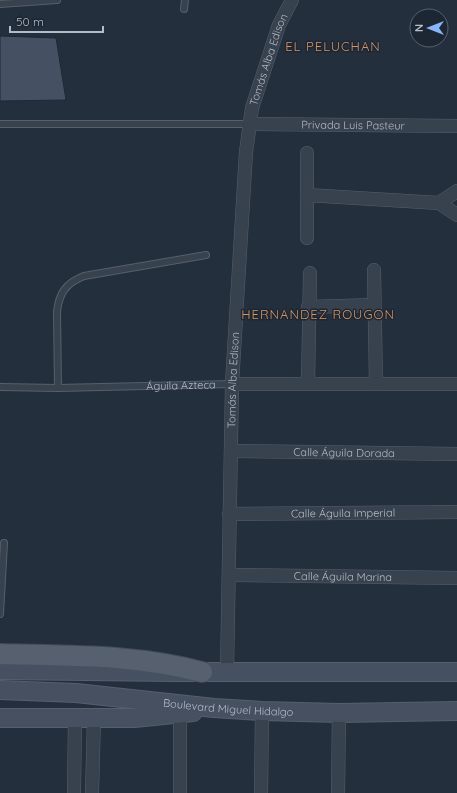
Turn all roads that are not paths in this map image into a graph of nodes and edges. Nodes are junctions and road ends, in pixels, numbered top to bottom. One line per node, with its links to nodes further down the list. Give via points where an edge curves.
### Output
1 (57, 0): 4 (lane)
2 (185, 0): 5 (lane)
3 (292, 0): 7 (street, Tomás Alba Edison, via 279,25)
4 (0, 4)
5 (184, 9)
6 (0, 124): 7 (lane)
7 (249, 124): 8 (street, Privada Luis Pasteur); 21 (street, Tomás Alba Edison)
8 (457, 126)
9 (307, 153): 11 (street)
10 (457, 191): 12 (street)
11 (307, 195): 12 (street); 14 (street)
12 (439, 203): 13 (street)
13 (457, 215)
14 (307, 238)
15 (206, 255): 25 (lane, via 84,276 69,283 58,300)
16 (374, 270): 18 (street)
17 (310, 273): 19 (street)
18 (374, 305): 19 (street); 22 (street)
19 (308, 307): 20 (street)
20 (308, 383): 21 (street, Águila Azteca); 22 (street, Águila Azteca)
21 (232, 384): 25 (lane, Águila Azteca); 26 (street, Tomás Alba Edison)
22 (376, 384): 23 (street, Águila Azteca)
23 (457, 384)
24 (0, 386): 25 (lane, Águila Azteca)
25 (58, 388)
26 (231, 451): 27 (street, Calle Águila Dorada); 29 (street, Tomás Alba Edison)
27 (457, 454)
28 (457, 512): 29 (street, Calle Águila Imperial)
29 (230, 514): 31 (street, Tomás Alba Edison)
30 (4, 543): 33 (lane)
31 (229, 575): 32 (street, Calle Águila Marina); 37 (street, Tomás Alba Edison)
32 (457, 578)
33 (0, 614)
34 (0, 654): 36 (main road, via 123,658 176,665)
35 (0, 670): 36 (main road)
36 (202, 672): 37 (main road)
37 (227, 672): 38 (main road)
38 (457, 672)
39 (0, 690): 40 (main road, Boulevard Miguel Hidalgo, via 76,693)
40 (214, 708): 41 (main road, Boulevard Miguel Hidalgo); 44 (main road)
41 (262, 711): 43 (main road, Boulevard Miguel Hidalgo); 51 (street)
42 (457, 711): 43 (main road, Boulevard Miguel Hidalgo)
43 (339, 713): 52 (street)
44 (180, 715): 47 (main road); 50 (street)
45 (0, 718): 46 (main road)
46 (75, 718): 47 (main road); 48 (street)
47 (94, 718): 49 (street)
48 (74, 793)
49 (92, 793)
50 (180, 793)
51 (261, 793)
52 (338, 793)

